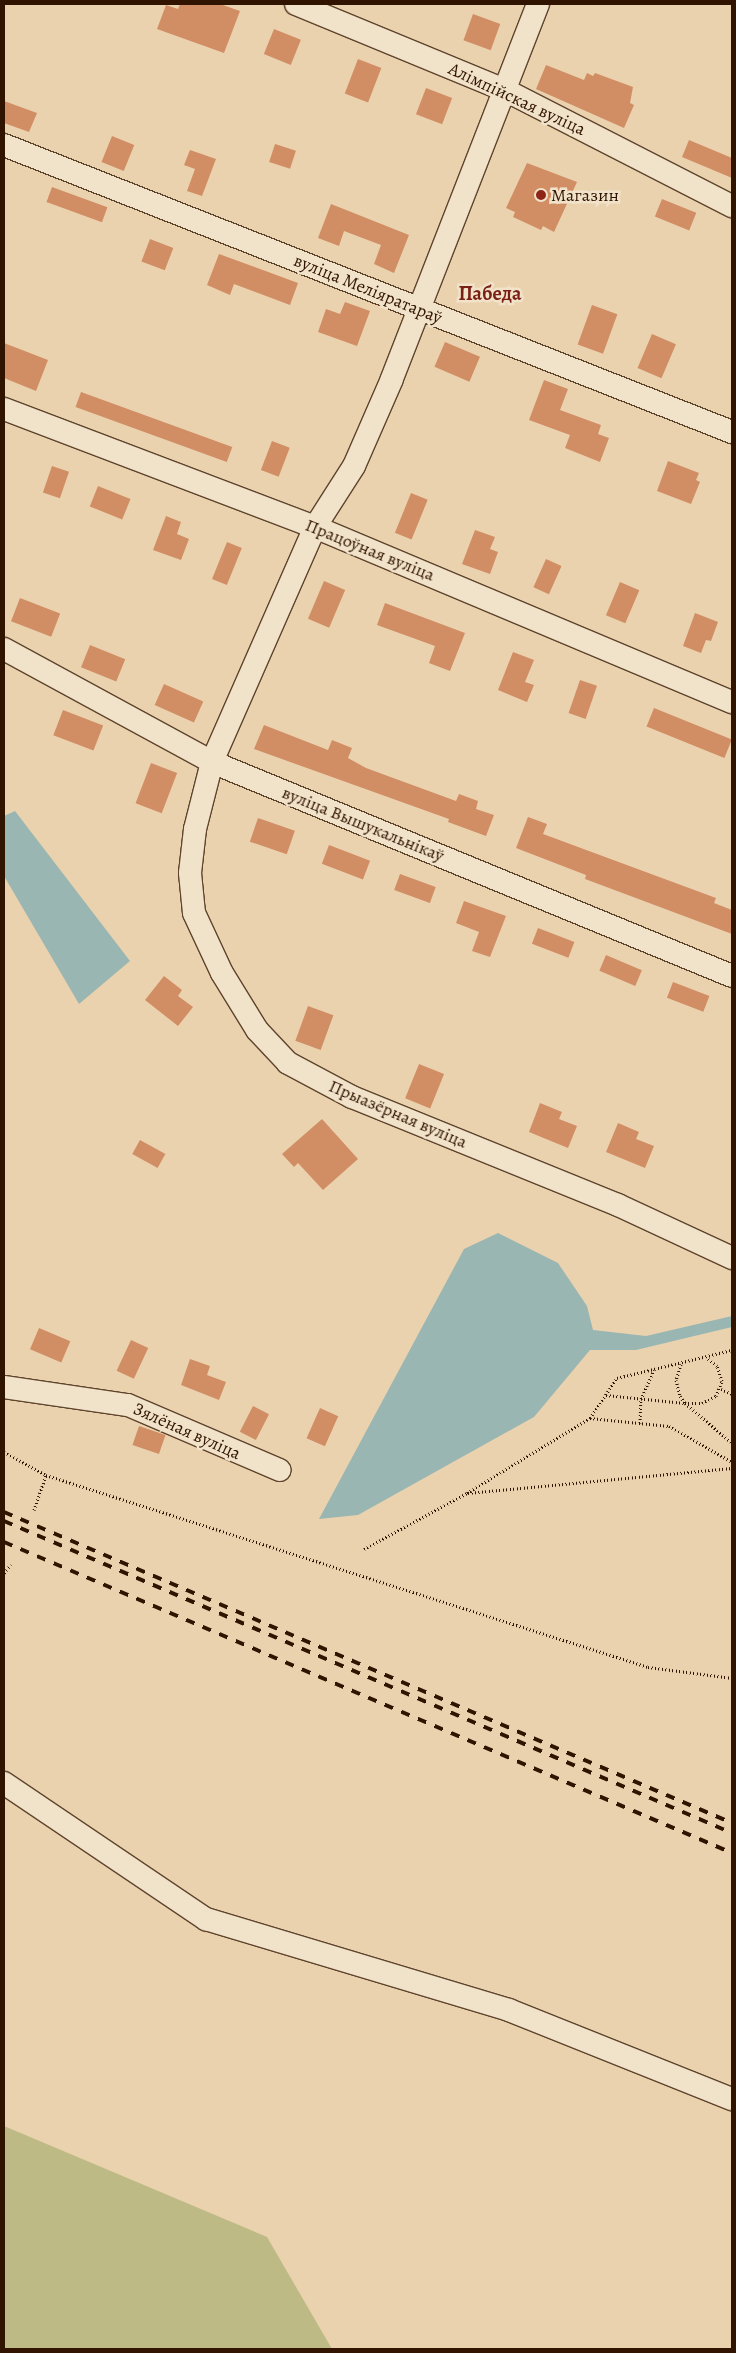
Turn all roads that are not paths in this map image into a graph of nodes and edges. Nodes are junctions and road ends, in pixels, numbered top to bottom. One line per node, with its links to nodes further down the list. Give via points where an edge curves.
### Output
1 (296, 4): 3 (street, Алімпійская вуліца)
2 (538, 4): 3 (street, Прыазёрная вуліца)
3 (505, 90): 5 (street, Алімпійская вуліца); 6 (street, Прыазёрная вуліца)
4 (4, 145): 6 (street, вуліца Меліяратараў)
5 (732, 206)
6 (421, 310): 8 (street, вуліца Меліяратараў); 9 (street, Прыазёрная вуліца, via 354,466)
7 (4, 409): 9 (street, Працоўная вуліца)
8 (732, 432)
9 (314, 527): 11 (street, Працоўная вуліца); 12 (street, Прыазёрная вуліца)
10 (4, 649): 12 (street, вуліца Вышукальнікаў)
11 (732, 702)
12 (212, 762): 13 (street, вуліца Вышукальнікаў); 14 (street, Прыазёрная вуліца, via 196,828 190,873 194,913 222,973 257,1030 288,1063 352,1097 618,1205)
13 (732, 976)
14 (732, 1258)
15 (4, 1387): 16 (street, Зялёная вуліца, via 128,1405)
16 (280, 1470)
17 (4, 1783): 18 (street, via 206,1919 509,2010)
18 (732, 2099)

